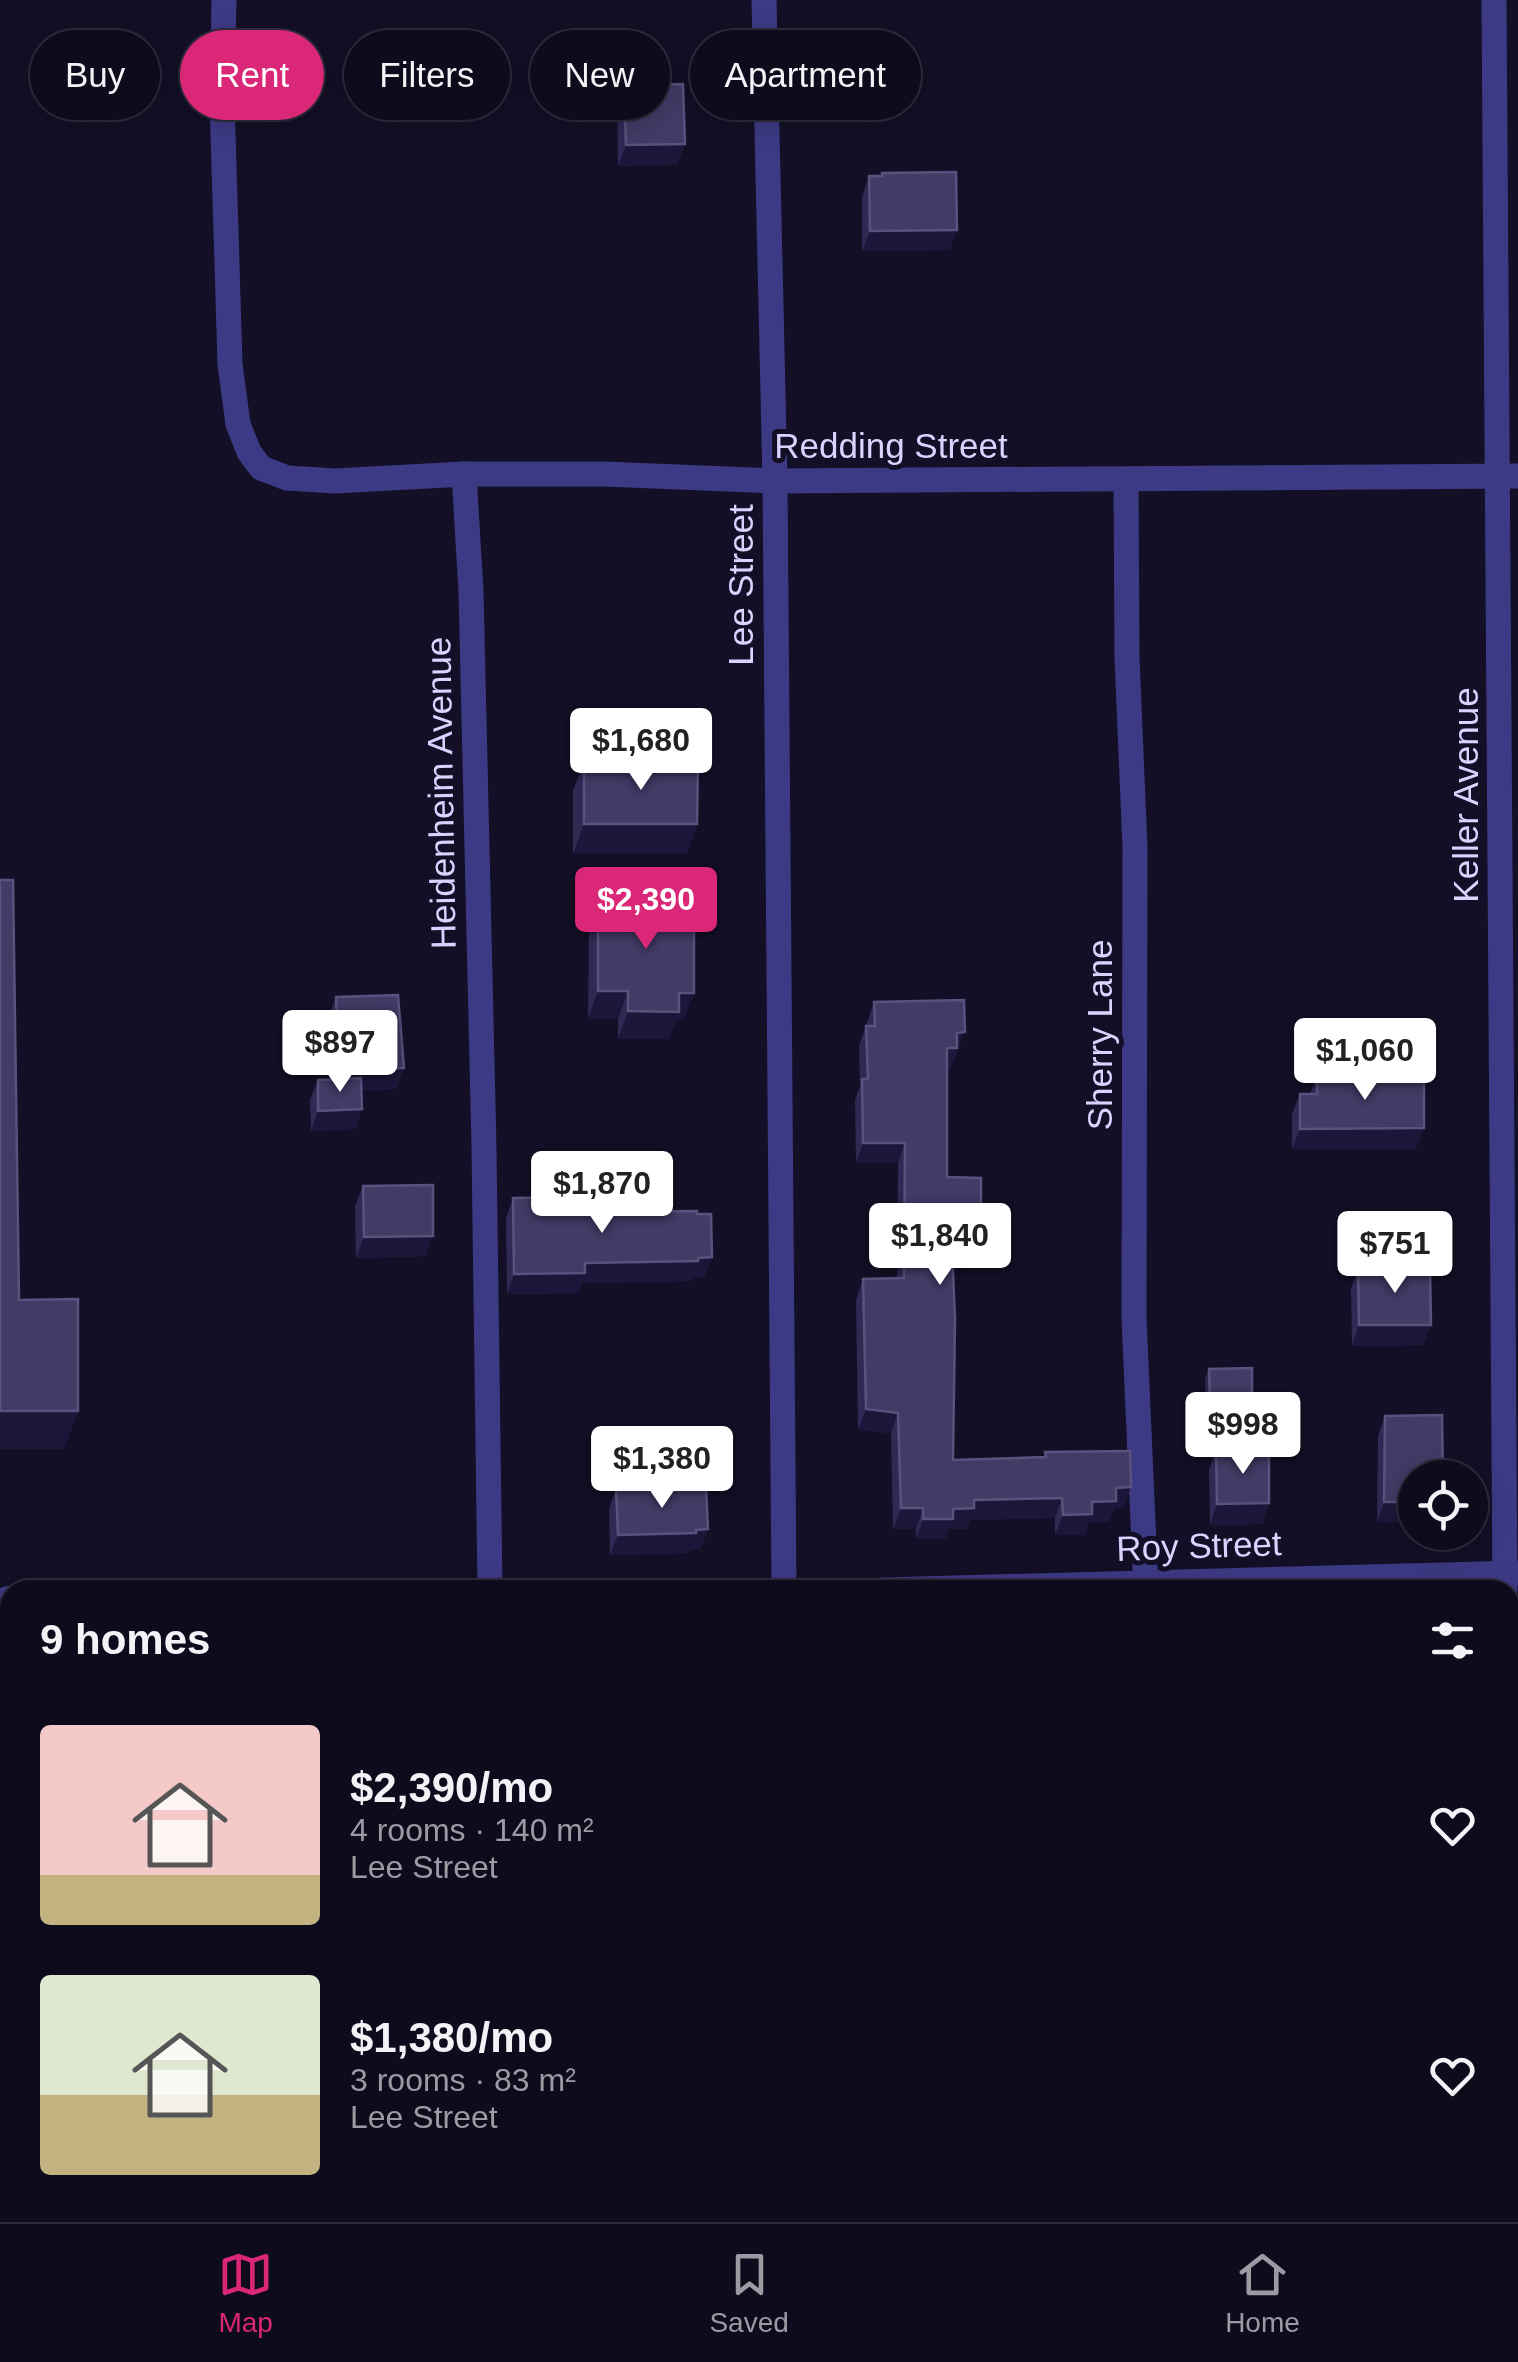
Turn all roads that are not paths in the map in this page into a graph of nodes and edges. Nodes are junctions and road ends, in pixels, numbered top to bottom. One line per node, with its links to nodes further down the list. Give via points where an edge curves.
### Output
1 (224, 0): 4 (street, Redding Street, via 230,364 248,452 287,478 335,482)
2 (764, 0): 7 (street, Lee Street)
3 (1494, 0): 5 (street, Keller Avenue)
4 (464, 474): 7 (street, Redding Street); 9 (street, Heidenheim Avenue)
5 (1509, 476): 6 (street, Redding Street); 8 (street, Keller Avenue)
6 (1126, 480): 7 (street, Redding Street); 11 (street, Sherry Lane, via 1135,848 1134,1318)
7 (775, 482): 10 (street, Lee Street)
8 (1509, 1578): 12 (street, Roy Street)
9 (490, 1580)
10 (784, 1580)
11 (1146, 1580)
12 (1418, 1580)

